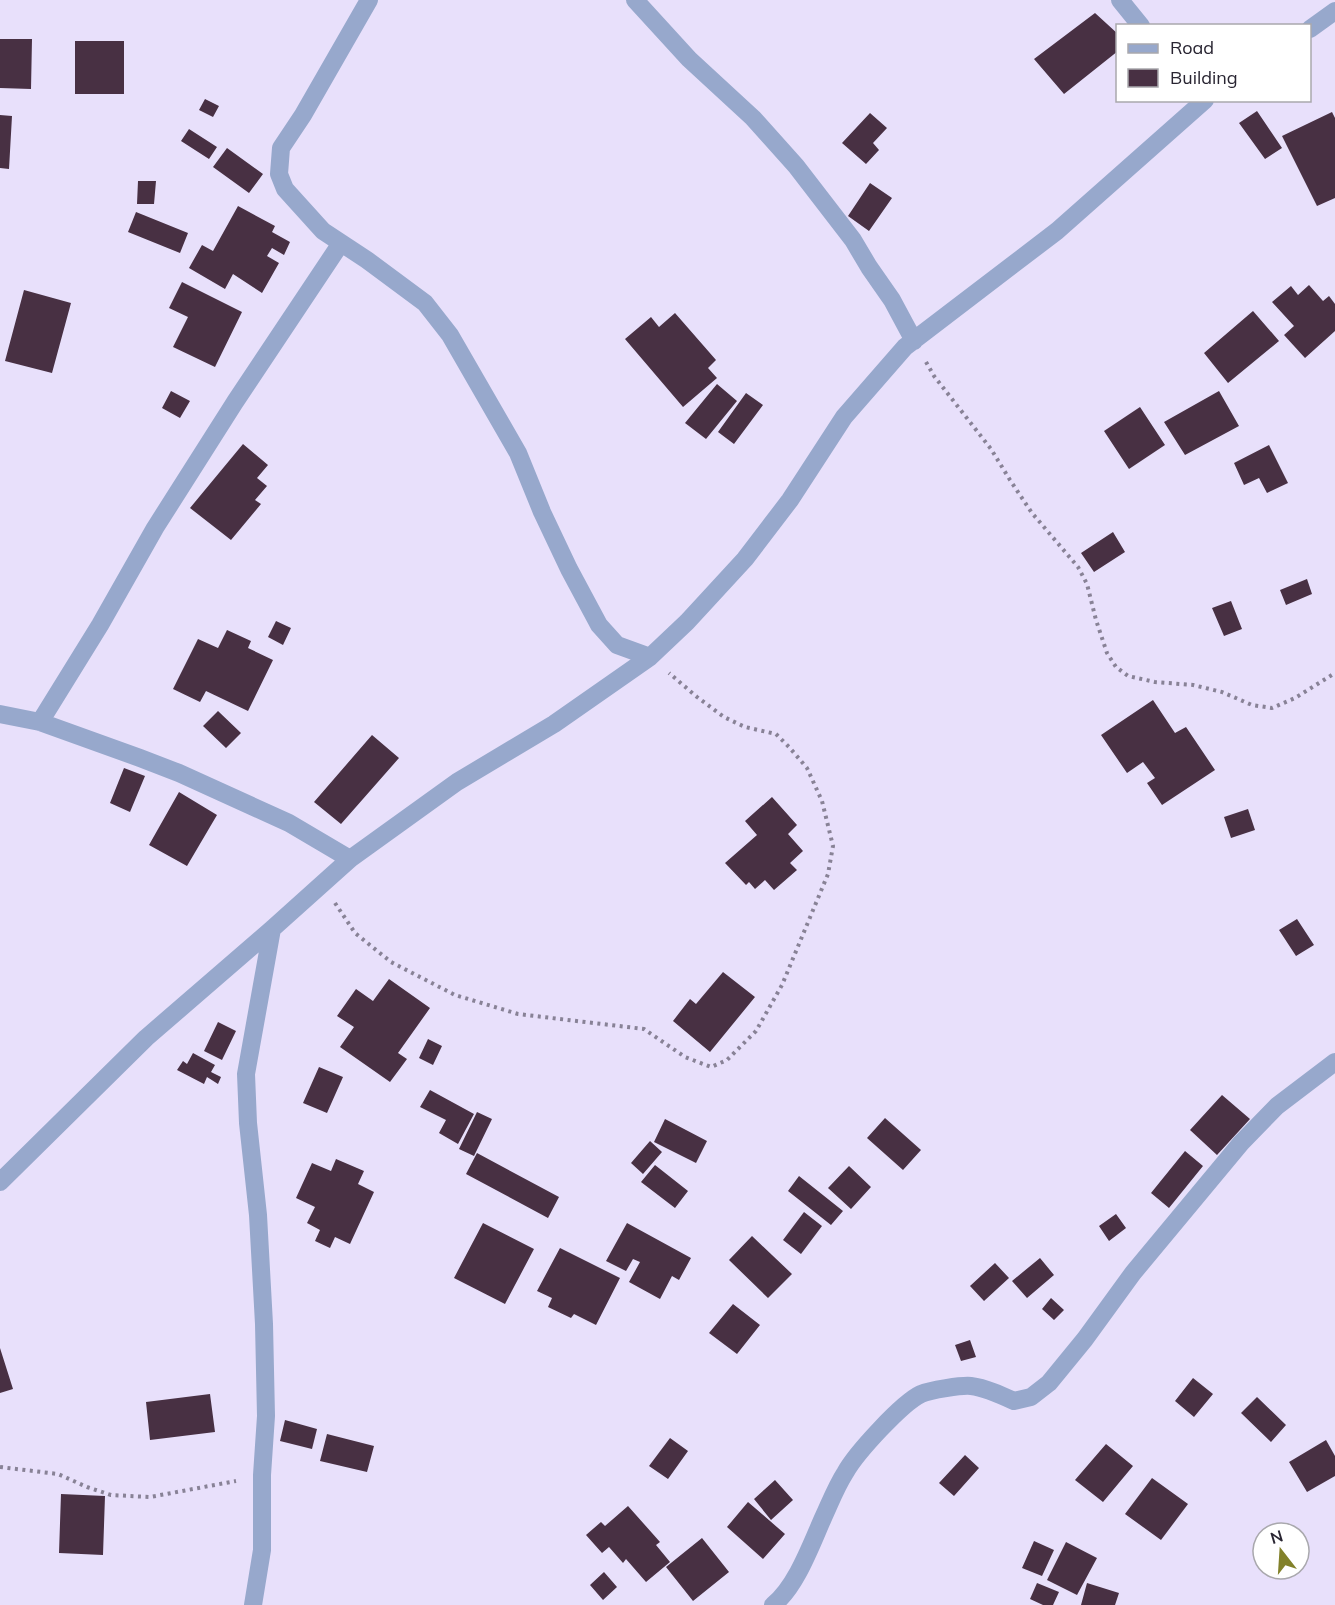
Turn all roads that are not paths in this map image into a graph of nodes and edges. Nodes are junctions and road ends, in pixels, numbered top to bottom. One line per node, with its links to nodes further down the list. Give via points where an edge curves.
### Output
1 (369, 0): 8 (street, via 281,148 279,174 285,189 323,231)
2 (636, 0): 9 (street, via 796,166 853,240)
3 (1120, 0): 5 (street)
4 (1335, 11): 6 (street)
5 (1139, 24)
6 (1311, 28)
7 (1203, 102): 9 (street, via 1057,231)
8 (341, 243): 10 (street, via 425,303 450,335 518,453 542,512 599,625 617,645); 12 (street, via 155,528)
9 (914, 341): 10 (street, via 844,417 790,500 745,559)
10 (650, 657): 13 (street, via 554,724 457,782)
11 (0, 714): 12 (street)
12 (40, 722): 13 (street, via 189,777 289,823)
13 (350, 859): 14 (street)
14 (272, 929): 16 (street, via 146,1038); 17 (street, via 246,1074 258,1215 266,1416 262,1551)
15 (1335, 1062): 18 (street, via 1277,1106 1241,1143 1133,1273 1049,1383 1030,1397 1014,1401 971,1386 950,1388 921,1394 899,1410 845,1472 801,1566)
16 (0, 1182)
17 (253, 1605)
18 (773, 1605)

